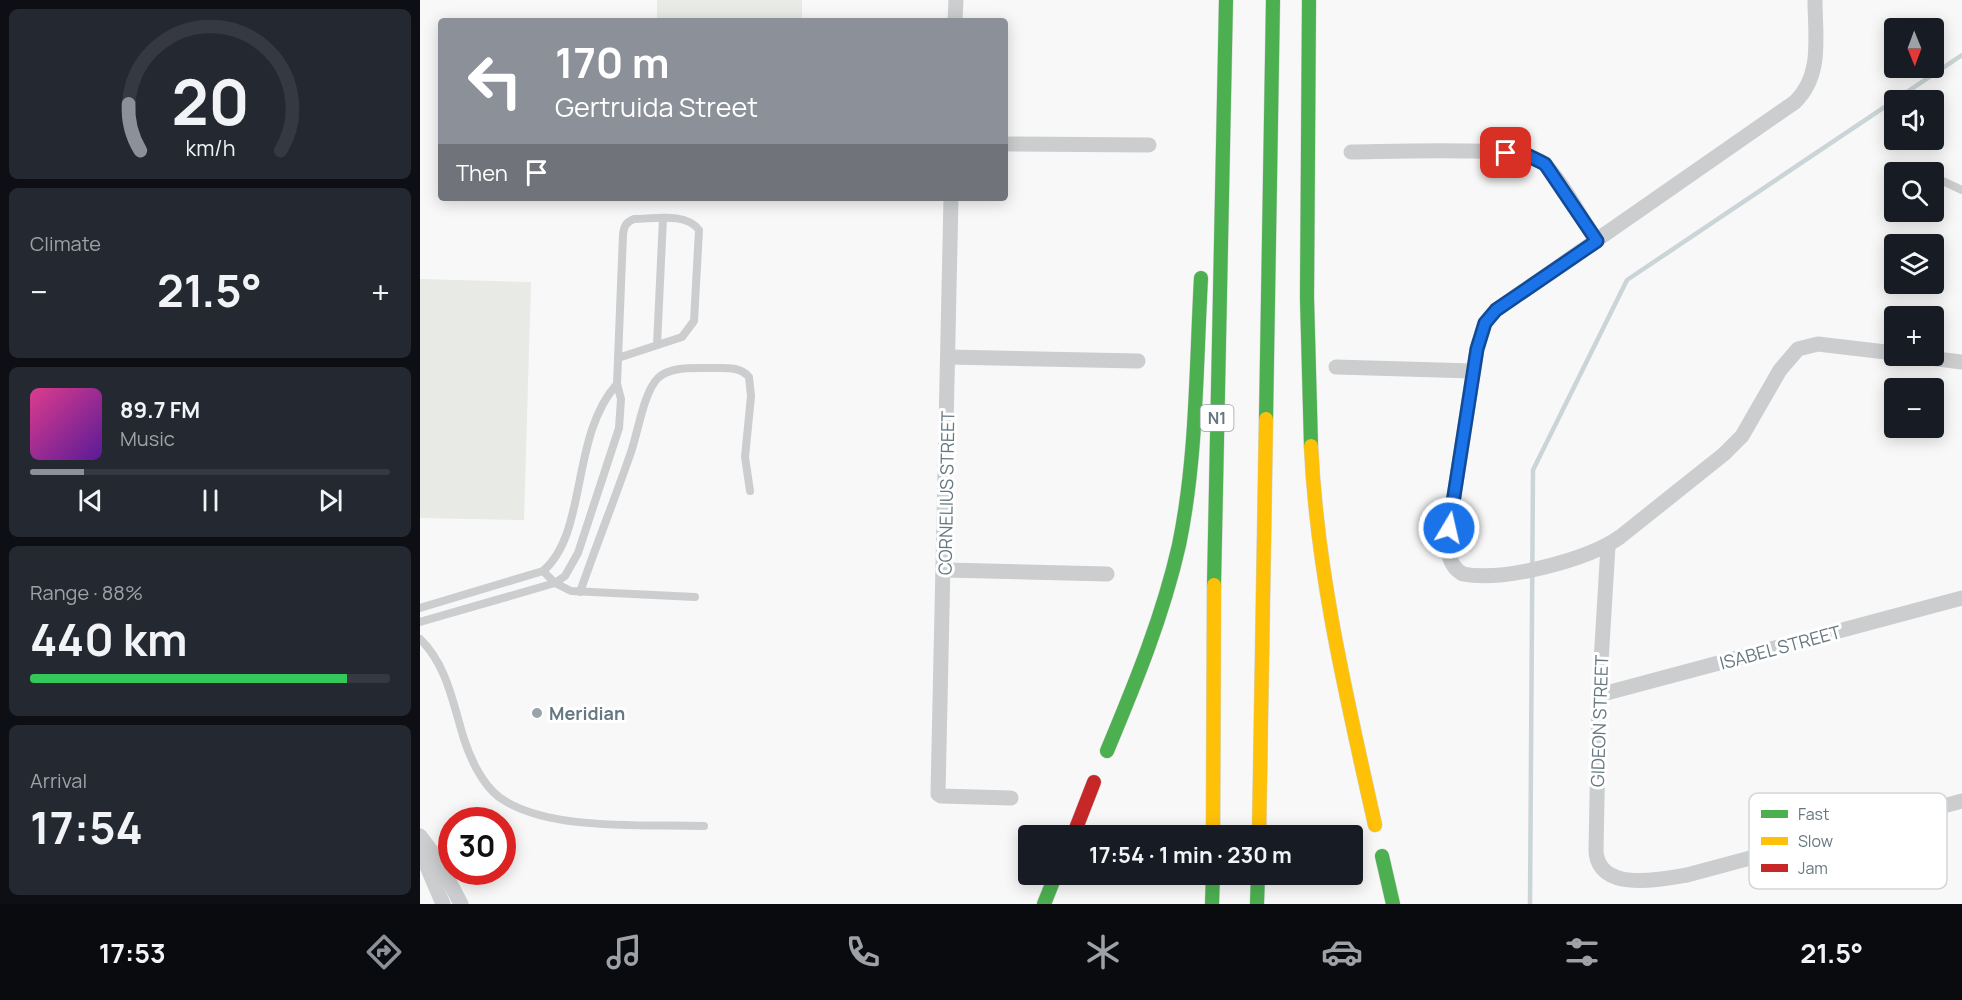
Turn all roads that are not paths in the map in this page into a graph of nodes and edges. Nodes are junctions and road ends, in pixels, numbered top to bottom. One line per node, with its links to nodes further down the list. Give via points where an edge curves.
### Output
1 (956, 0): 7 (street)
2 (1218, 0): 11 (highway)
3 (1226, 0): 47 (highway, N1, via 1214,548)
4 (1273, 0): 48 (highway)
5 (1308, 0): 49 (highway, via 1308,398 1312,478 1329,613)
6 (1815, 0): 16 (street, via 1815,66 1802,96)
7 (955, 18)
8 (1008, 144): 9 (street)
9 (1149, 145)
10 (1351, 152): 16 (street, via 1506,153 1535,157 1550,171)
11 (1209, 154)
12 (1944, 182): 13 (lane)
13 (1962, 190)
14 (951, 201): 20 (street, CORNELIUS STREET)
15 (663, 219): 18 (lane); 18 (lane, via 689,221 699,230 696,312 682,337); 21 (lane, via 634,219 623,228)
16 (1597, 241): 26 (street, via 1490,316 1479,338)
17 (1202, 260): 41 (highway, via 1191,458 1183,518 1170,580 1139,675)
18 (657, 345): 21 (lane)
19 (1884, 352): 29 (street, via 1818,344 1798,349 1780,370 1742,436)
20 (949, 357): 23 (street); 30 (street, CORNELIUS STREET)
21 (618, 358): 27 (lane)
22 (1944, 360): 24 (street)
23 (1138, 361)
24 (1962, 362)
25 (1336, 367): 26 (street)
26 (1473, 371): 29 (street, via 1448,538 1452,563 1463,574 1488,576 1575,559)
27 (617, 384): 31 (lane, via 591,427 564,542); 33 (lane, via 621,399 619,428 578,553 565,576)
28 (750, 491): 34 (lane, via 745,457 749,377 730,368 666,372 649,393)
29 (1608, 546): 40 (street, GIDEON STREET)
30 (945, 570): 32 (street); 43 (street, CORNELIUS STREET, via 938,795)
31 (543, 571): 33 (lane); 37 (lane)
32 (1107, 574)
33 (555, 583): 34 (lane); 38 (lane)
34 (580, 592): 35 (lane)
35 (695, 597)
36 (1962, 598): 40 (street, ISABEL STREET)
37 (420, 608)
38 (420, 622)
39 (420, 639): 50 (lane, via 439,664 470,754 489,788 499,797 537,814 585,823)
40 (1599, 696): 54 (street, GIDEON STREET, via 1596,856 1605,873 1625,879 1652,879 1687,875)
41 (1107, 751)
42 (1094, 782): 46 (highway)
43 (1011, 798)
44 (1962, 801): 45 (street, GIDEON STREET)
45 (1947, 805)
46 (1077, 825)
47 (1213, 825)
48 (1259, 825)
49 (1375, 825)
50 (704, 826)
51 (420, 836): 59 (street)
52 (420, 850): 58 (street)
53 (1382, 856): 63 (highway)
54 (1749, 858)
55 (1052, 885): 60 (highway)
56 (1213, 885): 61 (highway)
57 (1258, 885): 62 (highway)
58 (443, 904)
59 (462, 904)
60 (1044, 904)
61 (1212, 904)
62 (1257, 904)
63 (1393, 904)

